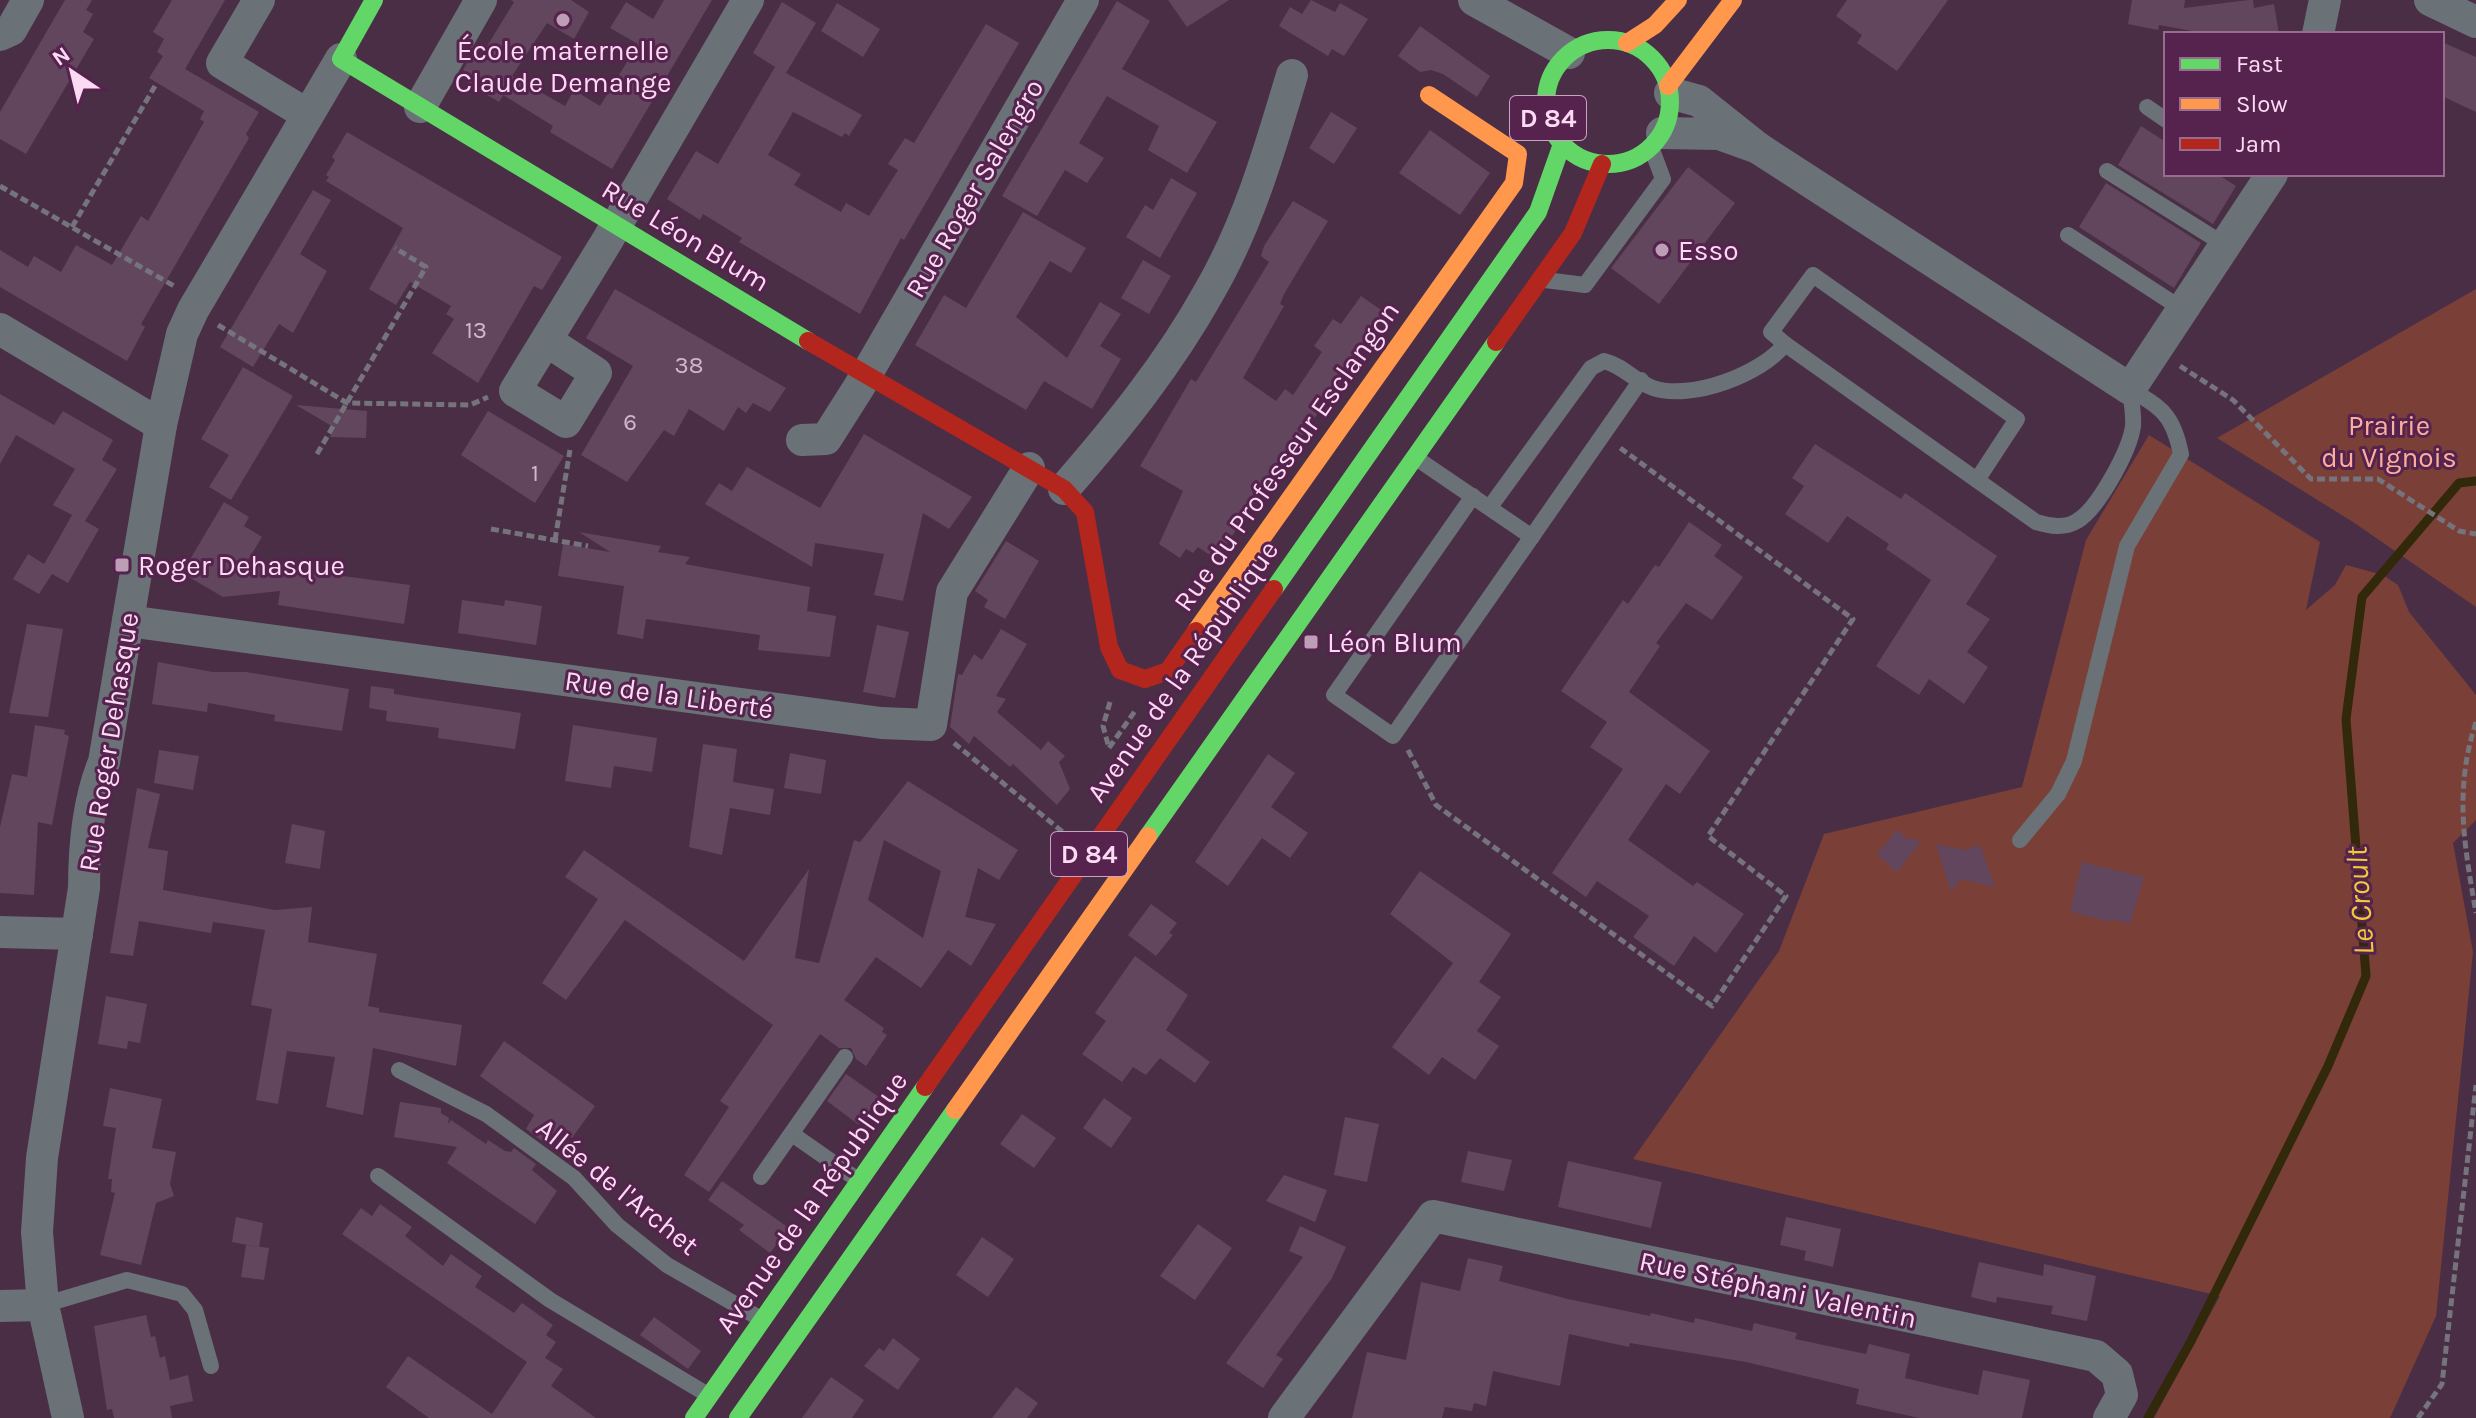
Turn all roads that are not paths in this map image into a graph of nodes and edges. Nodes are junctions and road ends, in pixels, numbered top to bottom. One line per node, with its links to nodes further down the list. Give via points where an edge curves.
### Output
1 (28, 0): 14 (street, via 11,30)
2 (259, 0): 23 (street, via 222,63)
3 (374, 0): 17 (main road)
4 (481, 0): 21 (street)
5 (748, 0): 31 (street)
6 (1083, 0): 39 (street, Rue Roger Salengro)
7 (1474, 0): 16 (street)
8 (1678, 0): 15 (main road, via 1655,25)
9 (1733, 0): 19 (main road)
10 (2325, 0): 13 (street)
11 (2430, 0): 12 (street)
12 (2476, 22)
13 (2318, 32)
14 (0, 35)
15 (1627, 43): 16 (main road, via 1607,40); 19 (main road, via 1659,67)
16 (1569, 53): 26 (main road, D 84, via 1547,87 1551,127)
17 (341, 59): 21 (main road, Rue Léon Blum); 23 (street, Rue Roger Dehasque)
18 (1292, 75): 47 (street, via 1268,157 1209,293 1130,413)
19 (1669, 90): 25 (main road, via 1667,121); 27 (street, via 1699,101)
20 (1429, 95): 47 (main road, Rue du Professeur Esclangon, via 1518,154 1514,183 1168,671 1145,679 1120,670 1109,647 1085,512)
21 (420, 107): 31 (main road, Rue Léon Blum)
22 (2147, 107): 24 (lane)
23 (308, 115): 42 (street, Rue Roger Dehasque, via 196,305 170,379)
24 (2164, 119)
25 (1656, 140): 27 (street, via 1719,134); 28 (main road, D 84, via 1619,163); 34 (lane, via 1663,179 1585,285)
26 (1562, 144): 28 (main road, D 84, via 1587,161); 60 (main road, Avenue de la République / D 84, via 1538,212)
27 (1758, 148): 41 (street)
28 (1602, 164): 34 (main road, D 84, via 1573,233)
29 (2107, 171): 33 (lane)
30 (2264, 177): 33 (street)
31 (616, 227): 37 (street); 39 (main road, Rue Léon Blum)
32 (2068, 235): 35 (lane)
33 (2225, 245): 35 (street)
34 (1540, 280): 44 (main road, D 84)
35 (2182, 309): 41 (street)
36 (0, 329): 42 (street)
37 (547, 341): 37 (street, via 596,373 566,422 515,391)
38 (1785, 344): 40 (lane, via 1759,370 1695,389 1663,390); 46 (lane); 46 (lane, via 1771,332 1813,275 2017,419)
39 (866, 376): 43 (street, Rue Roger Salengro, via 826,439); 45 (main road, Rue Léon Blum)
40 (1641, 380): 49 (lane, via 1604,361 1591,368); 50 (lane)
41 (2130, 389): 46 (lane, via 2133,425 2126,449 2093,508 2076,522 2055,527 2036,522); 52 (lane, via 2160,407 2175,424 2181,454 2127,546 2074,761 2058,794)
42 (161, 425): 51 (street, Rue Roger Dehasque)
43 (802, 440)
44 (1415, 457): 48 (lane); 68 (main road, D 84)
45 (1029, 468): 47 (main road, Rue Léon Blum); 51 (street, Rue de la Liberté, via 952,592 931,725 881,723)
46 (1977, 480)
47 (1064, 489)
48 (1473, 496): 49 (lane); 50 (lane, via 1334,695 1393,736)
49 (1490, 507): 50 (lane)
50 (1532, 537)
51 (128, 621): 54 (street, Rue Roger Dehasque, via 84,857)
52 (2020, 840)
53 (0, 932): 54 (street)
54 (77, 934): 61 (street, Rue Roger Dehasque, via 42,1158 37,1232)
55 (845, 1057): 57 (lane)
56 (399, 1070): 63 (lane, Allée de l'Archet, via 486,1114 574,1178 617,1225 667,1265)
57 (792, 1134): 59 (lane); 60 (lane)
58 (378, 1176): 65 (lane, via 550,1300)
59 (761, 1177)
60 (860, 1181): 63 (main road, Avenue de la République / D 84)
61 (43, 1305): 62 (street); 64 (lane, via 127,1280 182,1294 195,1310); 66 (street, Rue Roger Dehasque)
62 (0, 1306)
63 (763, 1320): 65 (main road, Avenue de la République / D 84)
64 (211, 1366)
65 (710, 1396): 67 (main road, Avenue de la République / D 84)
66 (68, 1418)
67 (694, 1418)
68 (738, 1418)
69 (1284, 1418): 70 (street, Rue Stéphani Valentin, via 1433,1216 2096,1356 2117,1374 2122,1395)
70 (2109, 1418)

